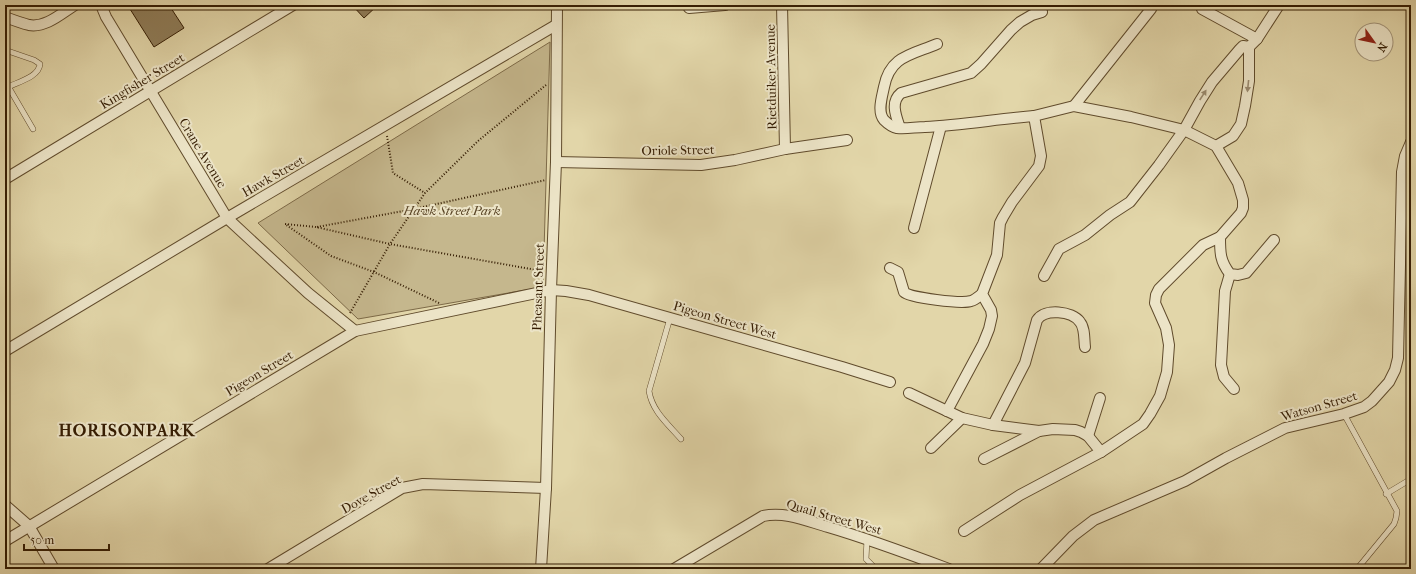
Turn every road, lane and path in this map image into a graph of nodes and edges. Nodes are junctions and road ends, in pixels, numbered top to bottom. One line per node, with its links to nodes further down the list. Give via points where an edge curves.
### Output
1 (75, 5): 13 (street, via 39,25 28,25)
2 (94, 5): 14 (street, Crane Avenue)
3 (101, 5): 14 (street, Crane Avenue)
4 (293, 5): 23 (street, Kingfisher Street)
5 (557, 5): 15 (street, Pheasant Street)
6 (725, 5): 9 (street)
7 (782, 5): 34 (street, Rietduiker Avenue)
8 (1279, 5): 16 (street)
9 (690, 8)
10 (1151, 9): 24 (street)
11 (1202, 9): 16 (street)
12 (1042, 12): 29 (street, via 1020,22 971,73 901,93 894,106)
13 (5, 17)
14 (106, 17): 23 (street, Crane Avenue)
15 (556, 25): 20 (street, Pheasant Street); 26 (street, Hawk Street)
16 (1257, 39): 18 (street)
17 (937, 44): 29 (street, via 903,58 892,65 889,71 885,81 882,116 889,124)
18 (1249, 47): 30 (street, one-way to 18, via 1220,72 1240,48); 33 (street, one-way to 33, via 1249,81 1243,118 1233,136)
19 (5, 50): 22 (lane, via 40,64 35,74)
20 (556, 77): 35 (street, Pheasant Street); 38 (path, via 478,141)
21 (5, 81): 22 (lane)
22 (8, 87): 28 (lane)
23 (150, 91): 36 (street, Kingfisher Street); 40 (street, Crane Avenue)
24 (1074, 106): 25 (street); 30 (street)
25 (1034, 116): 27 (street); 52 (street, via 1041,156 1039,166 1003,217 997,255)
26 (386, 125): 38 (path, via 392,173); 40 (street, Hawk Street)
27 (941, 126): 29 (street); 42 (street)
28 (33, 128)
29 (900, 128)
30 (1184, 130): 33 (street); 50 (street, via 1130,202 1084,235 1059,249)
31 (847, 140): 34 (street, Oriole Street)
32 (1411, 142): 64 (street, Watson Street, via 1402,172 1397,364 1389,382 1372,401 1364,407)
33 (1216, 146): 43 (street, via 1238,183 1243,200 1240,213)
34 (785, 149): 35 (street, Oriole Street, via 701,165)
35 (556, 162): 37 (street, Pheasant Street)
36 (5, 178)
37 (555, 178): 39 (path); 48 (street, Pheasant Street)
38 (424, 193): 39 (path)
39 (414, 209): 41 (path); 45 (path)
40 (227, 218): 55 (street, Crane Avenue, via 308,293); 58 (street, Hawk Street)
41 (316, 227): 45 (path); 47 (path, via 285,224 331,256)
42 (914, 228)
43 (1220, 237): 49 (street, via 1221,259); 71 (street, via 1203,245 1159,289 1155,303 1170,345 1167,372 1160,396 1142,424)
44 (1274, 240): 49 (street, via 1246,273)
45 (390, 244): 47 (path); 48 (path)
46 (890, 268): 52 (street, via 898,272 904,292 914,297 966,302)
47 (374, 272): 53 (path); 55 (path)
48 (551, 273): 51 (street, Pheasant Street)
49 (1230, 274): 60 (street, via 1225,291 1221,364 1224,377)
50 (1044, 276)
51 (551, 290): 53 (street, Pigeon Street); 54 (street, Pigeon Street West, via 589,296); 74 (street, Pheasant Street)
52 (982, 294): 63 (street, via 991,310 989,329)
53 (454, 310): 56 (street, Pigeon Street)
54 (670, 318): 59 (street, Pigeon Street West); 69 (lane, via 649,391 650,401 655,409)
55 (344, 322): 56 (street, Crane Avenue)
56 (355, 331): 77 (street, Pigeon Street)
57 (1085, 346): 66 (street, via 1082,326 1076,318 1055,312 1041,315 1036,322 1025,363)
58 (5, 351)
59 (890, 382)
60 (1234, 389)
61 (909, 393): 63 (street)
62 (1100, 398): 68 (street)
63 (947, 411): 65 (street)
64 (1344, 414): 75 (lane); 87 (street, Watson Street, via 1285,428 1185,481 1094,520)
65 (962, 418): 66 (street); 70 (street)
66 (994, 425): 67 (street)
67 (1038, 431): 68 (street, via 1075,430); 72 (street)
68 (1088, 436): 71 (street)
69 (681, 439)
70 (932, 448)
71 (1101, 452): 78 (street, via 1020,495)
72 (984, 459)
73 (1411, 479): 75 (lane)
74 (546, 488): 82 (street, Dove Street, via 423,484 402,488); 83 (street, Pheasant Street)
75 (1386, 494): 88 (lane, via 1397,511 1394,524)
76 (5, 505): 77 (street)
77 (29, 526): 80 (street, Pigeon Street); 81 (street)
78 (964, 532)
79 (867, 539): 84 (street, Quail Street West, via 796,518 781,515 763,516); 85 (lane, via 866,559); 86 (street, Quail Street West)
80 (5, 541)
81 (54, 569)
82 (268, 569)
83 (541, 569)
84 (674, 569)
85 (876, 569)
86 (949, 569)
87 (1041, 569)
88 (1357, 569)

